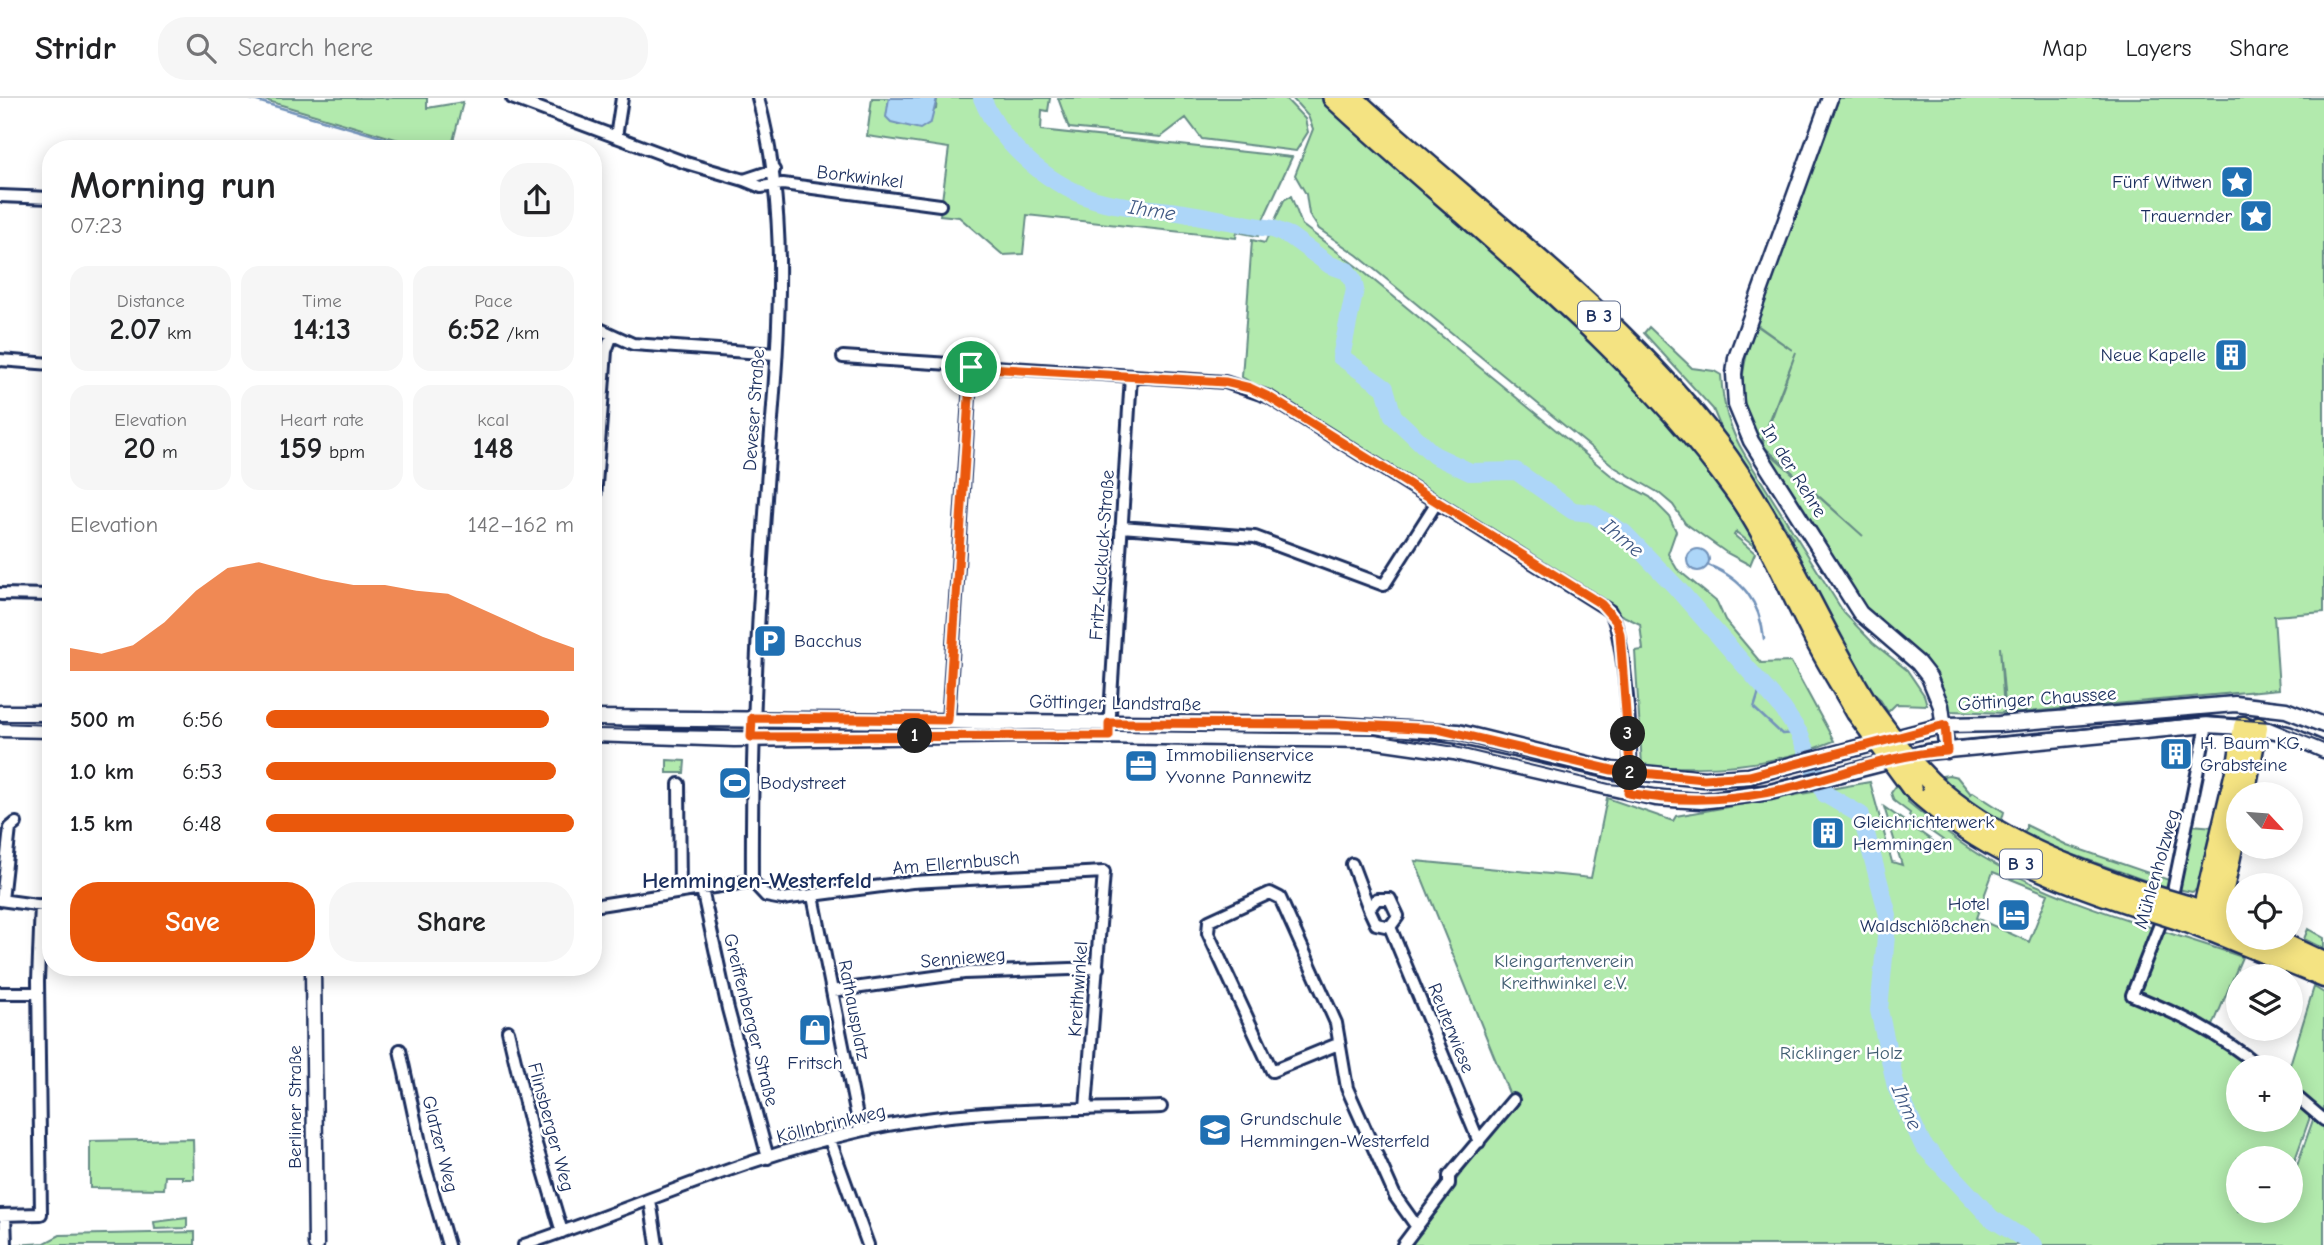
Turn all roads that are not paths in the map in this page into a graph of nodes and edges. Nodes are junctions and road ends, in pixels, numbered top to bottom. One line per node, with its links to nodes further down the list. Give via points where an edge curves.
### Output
1 (622, 98): 7 (street)
2 (758, 98): 8 (street, Deveser Straße)
3 (1333, 98): 28 (highway, B 3, via 1571,310 1697,441 1763,536)
4 (1353, 98): 28 (highway, B 3, via 1570,289 1695,414 1770,521)
5 (1830, 98): 33 (street, In der Rehre, via 1736,358 1736,405 1751,442 1853,603 1929,677)
6 (519, 99): 7 (street, Borkwinkel)
7 (616, 137): 9 (street, Borkwinkel)
8 (774, 170): 9 (street); 10 (street, Deveser Straße)
9 (744, 180): 10 (street, Borkwinkel, via 761,187)
10 (776, 185): 13 (street, Borkwinkel); 16 (street, Deveser Straße, via 780,278)
11 (0, 196): 12 (street)
12 (42, 198)
13 (940, 205)
14 (602, 330): 15 (street)
15 (612, 335): 16 (street, via 633,344); 22 (street)
16 (776, 354): 36 (street, Deveser Straße)
17 (843, 357): 20 (street)
18 (0, 360): 19 (street)
19 (42, 363)
20 (971, 367): 21 (street); 32 (street)
21 (1131, 376): 23 (street, via 1225,382 1259,392); 24 (street, Fritz-Kuckuck-Straße)
22 (602, 391)
23 (1437, 502): 24 (street, via 1384,585 1255,537); 44 (street, via 1610,611 1620,634)
24 (1121, 527): 39 (street, Fritz-Kuckuck-Straße)
25 (0, 594): 26 (street)
26 (42, 595)
27 (2250, 705): 33 (street, Göttinger Chaussee); 35 (street, Göttinger Chaussee, via 2286,710); 37 (street, via 2257,712)
28 (1863, 710): 59 (highway, B 3, bridge, via 1950,800 1993,830); 59 (highway, B 3, bridge, via 1911,787 1948,820 2013,860)
29 (0, 713): 30 (street)
30 (42, 713)
31 (602, 719): 36 (street, Göttinger Landstraße)
32 (948, 720): 36 (street, Göttinger Landstraße); 39 (street, Göttinger Landstraße)
33 (1945, 725): 43 (street, In der Rehre); 44 (street, Göttinger Chaussee, via 1749,776 1704,779)
34 (2207, 725): 37 (street, Göttinger Chaussee); 43 (street, Göttinger Chaussee); 78 (street, Mühlenholzweg, via 2173,891 2132,995 2197,1022)
35 (2324, 725)
36 (752, 727): 39 (street, Göttinger Landstraße); 41 (street, Göttinger Landstraße); 53 (street, Deveser Straße)
37 (2250, 727): 42 (street, Göttinger Chaussee, via 2288,734); 45 (main road); 63 (main road)
38 (0, 729): 40 (street)
39 (1109, 729): 44 (street, Göttinger Landstraße, via 1337,724 1438,729); 47 (street, Göttinger Landstraße, via 1384,741 1454,752)
40 (42, 730)
41 (602, 734)
42 (2324, 750)
43 (1947, 751): 48 (street, Göttinger Chaussee, via 1892,759)
44 (1630, 773): 47 (street)
45 (2246, 782)
46 (679, 784): 56 (street)
47 (1628, 793): 48 (street, Göttinger Landstraße, via 1700,801)
48 (1731, 799)
49 (16, 823): 58 (street, via 10,828)
50 (2230, 859): 55 (main road)
51 (1352, 864): 62 (street, Reuterwiese)
52 (1104, 872): 57 (street, Am Ellernbusch, via 935,880); 69 (street, Kreithwinkel)
53 (752, 881): 54 (street); 57 (street, Am Ellernbusch, via 766,896)
54 (702, 889): 56 (street); 87 (street, Greiffenberger Straße)
55 (2225, 891): 63 (main road)
56 (680, 892): 61 (street)
57 (813, 896): 72 (street, Rathausplatz)
58 (1, 900): 60 (street)
59 (2152, 903): 63 (highway, B 3, bridge)
60 (42, 905)
61 (602, 905)
62 (1370, 909): 65 (street, Reuterwiese, via 1376,924); 65 (street, Reuterwiese, via 1377,899 1390,899 1398,916)
63 (2199, 917): 64 (main road, B 3); 71 (main road, B 3)
64 (2226, 921)
65 (1390, 927): 86 (street, Reuterwiese)
66 (42, 950): 74 (street)
67 (2298, 950): 68 (main road)
68 (2324, 962)
69 (1098, 968): 72 (street, Sennieweg, via 964,973); 82 (street, Kreithwinkel)
70 (313, 976): 93 (street, Berliner Straße)
71 (2324, 978)
72 (832, 992): 84 (street, Rathausplatz)
73 (0, 993): 74 (street)
74 (38, 993): 89 (street, via 41,1214)
75 (508, 1031): 91 (street, Flinsberger Weg)
76 (1338, 1044): 76 (street, via 1336,1023 1280,898 1270,893 1209,921 1208,933 1272,1071); 90 (street, via 1347,1088 1395,1196)
77 (400, 1050): 94 (street, Glatzer Weg, via 425,1167)
78 (2245, 1055)
79 (1513, 1100): 86 (street)
80 (2303, 1102): 83 (street)
81 (1161, 1107): 82 (street, Köllnbrinkweg)
82 (1086, 1109): 84 (street, Köllnbrinkweg, via 954,1115)
83 (2324, 1120)
84 (860, 1131): 85 (street, Köllnbrinkweg)
85 (830, 1140): 87 (street, Köllnbrinkweg); 97 (street)
86 (1479, 1142): 90 (street, via 1449,1176 1450,1184)
87 (768, 1158): 88 (street, Köllnbrinkweg)
88 (650, 1200): 91 (street, Köllnbrinkweg); 96 (street)
89 (3, 1215): 92 (street)
90 (1417, 1227): 98 (street)
91 (562, 1232): 95 (street, Köllnbrinkweg)
92 (6, 1245)
93 (316, 1245)
94 (448, 1245)
95 (524, 1245)
96 (657, 1245)
97 (867, 1245)
98 (1403, 1245)

